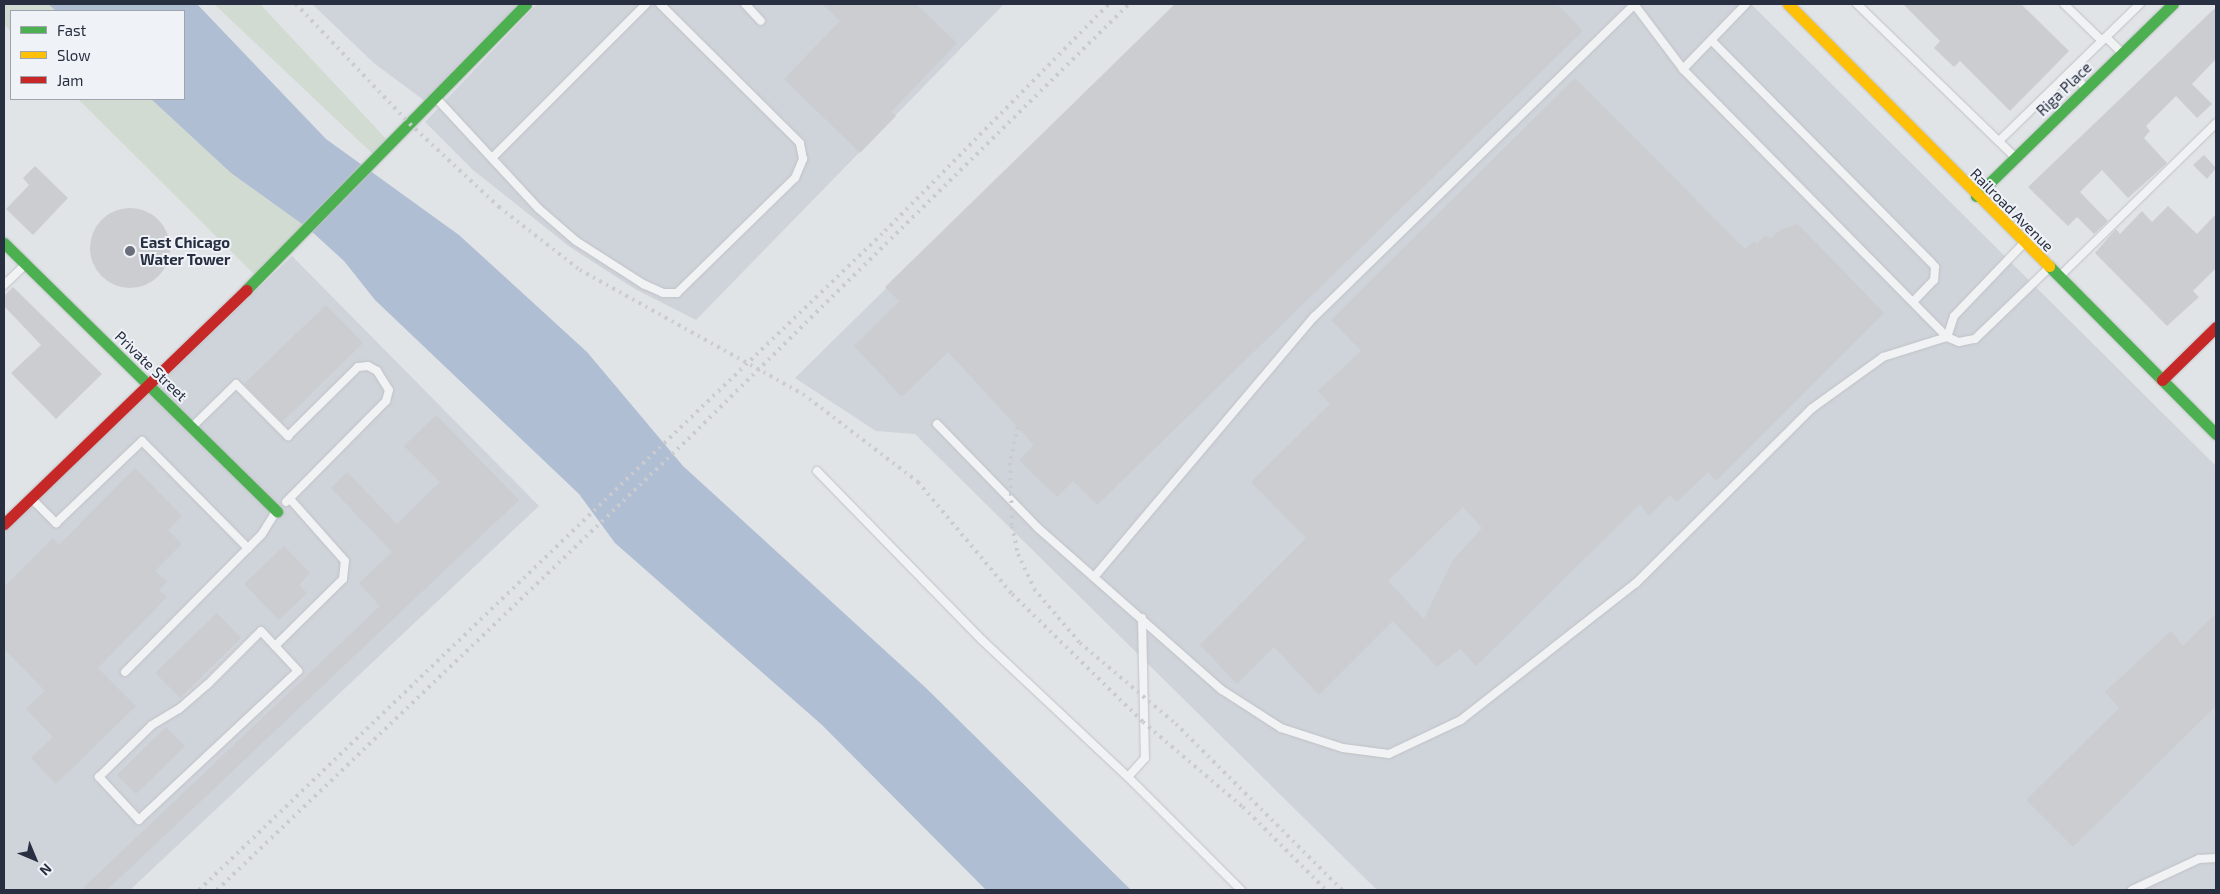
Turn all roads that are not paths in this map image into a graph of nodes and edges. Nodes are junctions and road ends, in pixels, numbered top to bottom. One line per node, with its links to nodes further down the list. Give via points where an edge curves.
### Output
1 (526, 4): 19 (street)
2 (646, 4): 23 (lane)
3 (660, 4): 23 (lane, via 800,143 803,160 795,178 677,294 663,293 643,284 576,241 539,209)
4 (745, 4): 12 (lane)
5 (1634, 4): 16 (lane); 45 (lane, via 1314,317)
6 (1746, 4): 14 (lane)
7 (1788, 4): 24 (street, Railroad Avenue)
8 (2064, 4): 13 (lane)
9 (2140, 4): 13 (lane)
10 (2173, 4): 15 (street, Riga Place)
11 (1858, 5): 21 (lane)
12 (761, 21)
13 (2104, 39): 15 (lane); 17 (lane)
14 (1712, 41): 16 (lane); 31 (lane, via 1930,261 1935,268 1934,280)
15 (2123, 53): 18 (street, Riga Place)
16 (1683, 69): 31 (lane)
17 (2070, 72): 18 (lane); 21 (lane)
18 (2086, 88): 22 (street, Riga Place)
19 (436, 97): 23 (lane); 35 (street, via 301,237)
20 (2216, 123): 29 (lane)
21 (1999, 141): 22 (lane)
22 (2016, 157): 24 (street, Riga Place)
23 (492, 158)
24 (1976, 196): 26 (street, Railroad Avenue)
25 (4, 243): 27 (street, Private Street)
26 (2024, 243): 28 (street, Railroad Avenue); 33 (lane, via 1954,316)
27 (25, 264): 30 (lane); 35 (street, Private Street)
28 (2049, 268): 29 (street, Railroad Avenue); 33 (lane, via 1975,339 1959,342)
29 (2059, 278): 34 (street, Railroad Avenue)
30 (4, 285)
31 (1915, 300): 33 (lane)
32 (2216, 327): 34 (street)
33 (1947, 337): 46 (lane, via 1883,357 1811,409 1636,583 1461,720 1389,754 1343,748 1281,728 1222,690)
34 (2162, 380): 38 (street, Railroad Avenue)
35 (148, 385): 37 (street, Private Street); 40 (street)
36 (937, 424): 45 (lane, via 1038,528)
37 (192, 428): 41 (lane, via 236,384 288,436 358,367 368,366 377,371 388,390 386,401); 42 (street, Private Street)
38 (2216, 434)
39 (817, 470): 49 (lane, via 982,640)
40 (31, 498): 43 (street); 44 (lane, via 56,523 142,441)
41 (290, 500): 42 (lane); 47 (lane, via 345,561 343,579)
42 (277, 511): 44 (lane)
43 (4, 524)
44 (248, 548): 48 (lane)
45 (1094, 577): 46 (lane)
46 (1142, 618): 49 (lane, via 1144,758)
47 (275, 646): 47 (lane, via 261,632 207,685 180,709 152,725 99,777 139,820 298,671)
48 (125, 672)
49 (1128, 777): 51 (lane)
50 (2216, 858): 52 (lane, via 2199,859)
51 (1241, 890)
52 (2132, 890)

